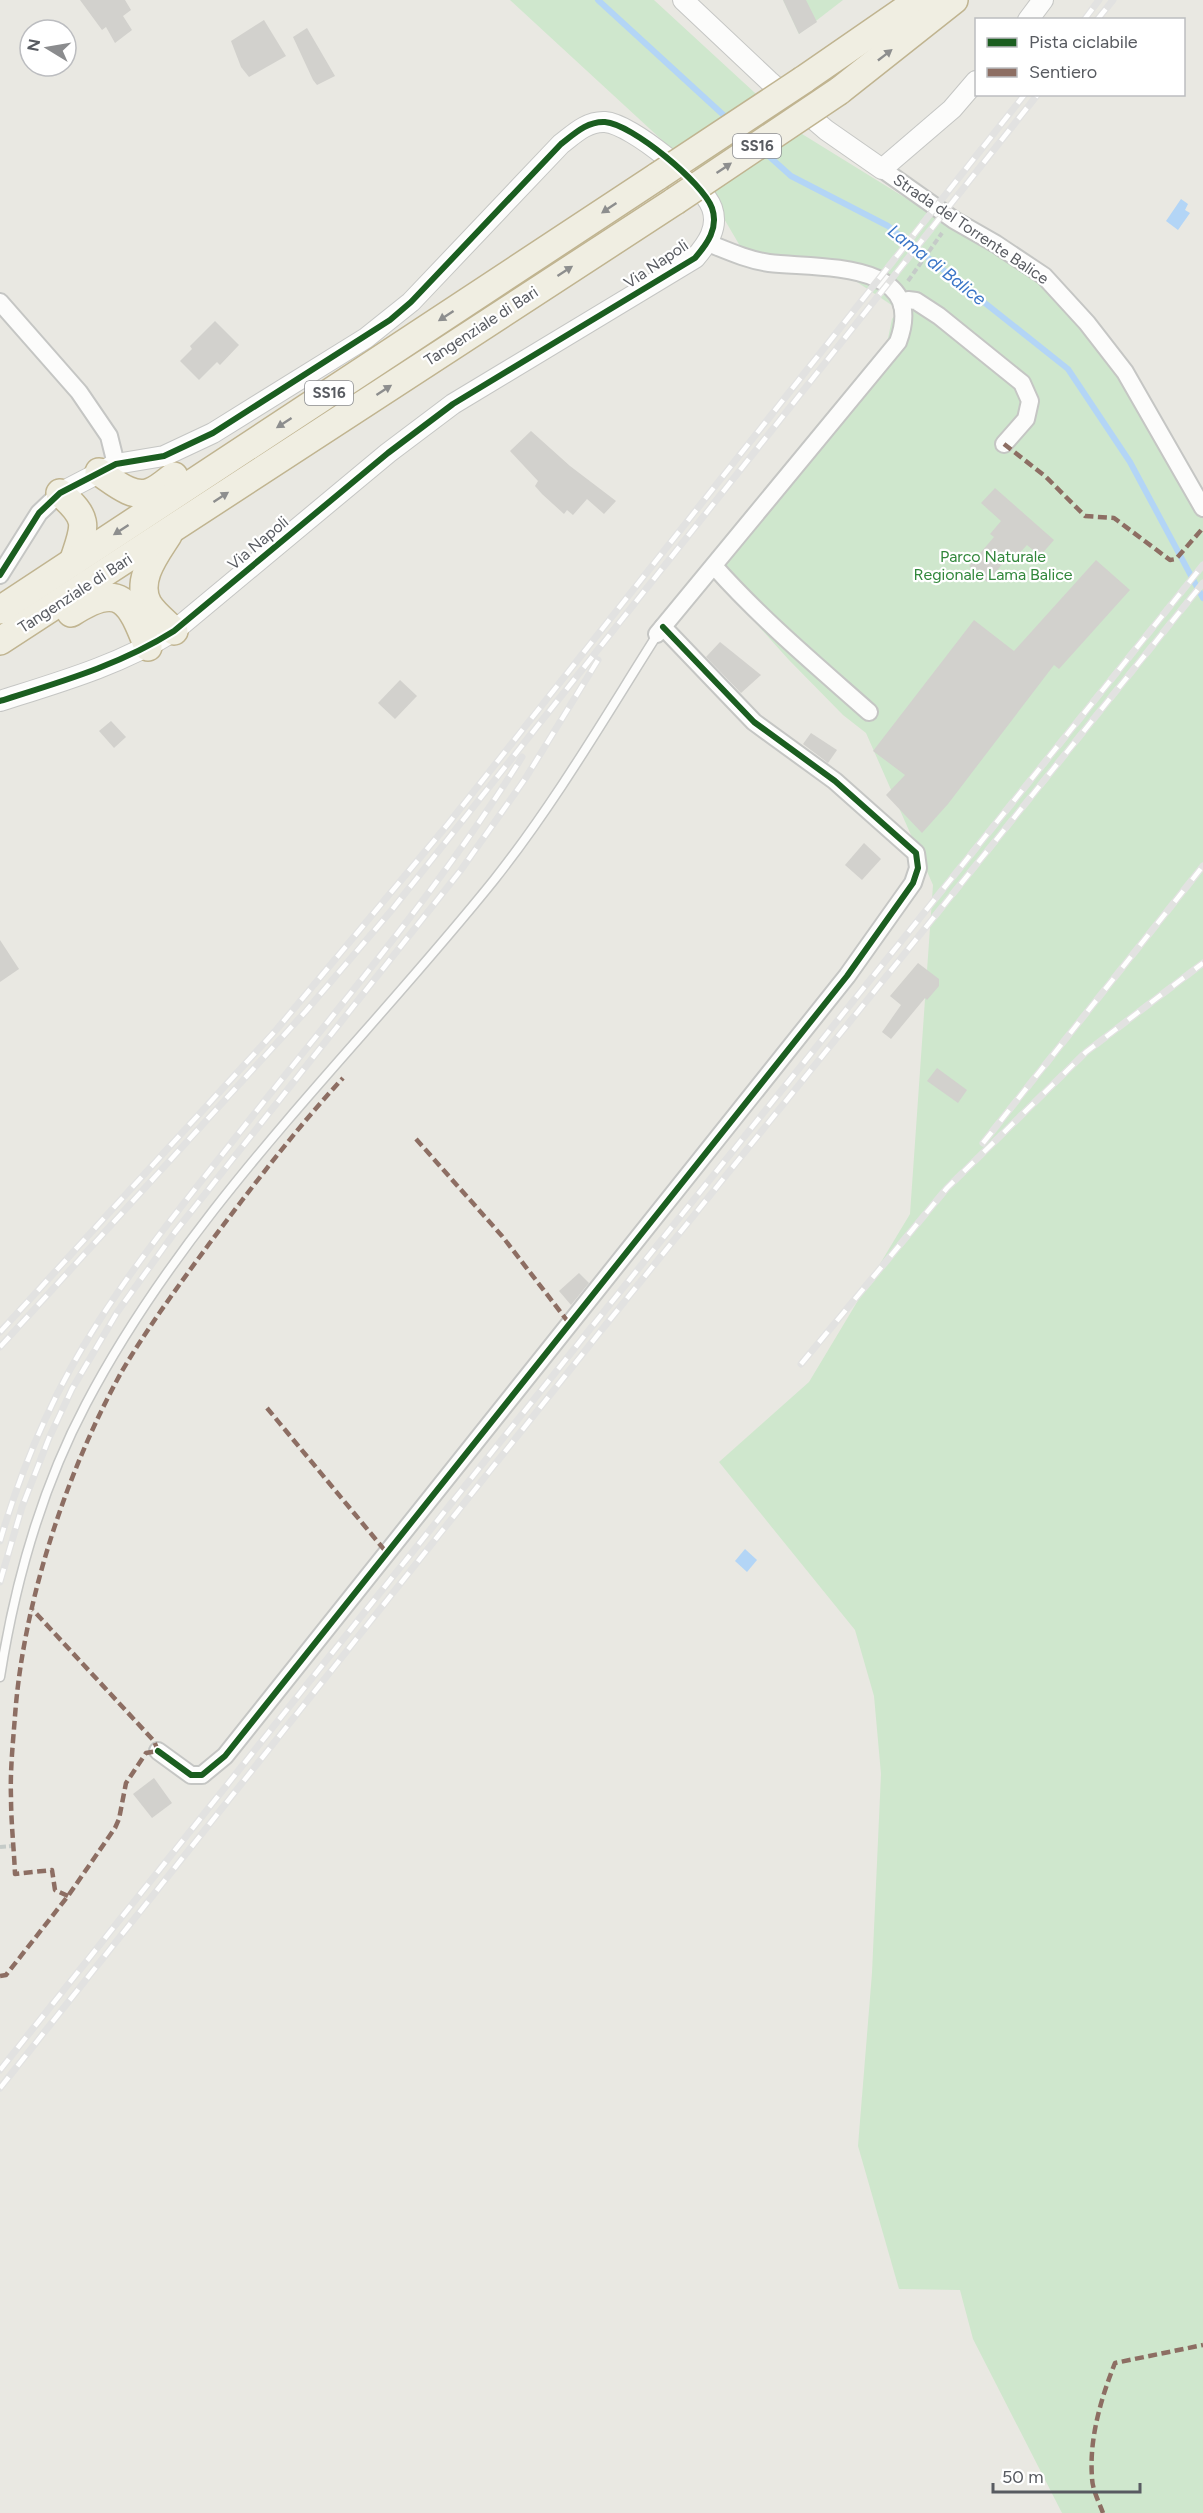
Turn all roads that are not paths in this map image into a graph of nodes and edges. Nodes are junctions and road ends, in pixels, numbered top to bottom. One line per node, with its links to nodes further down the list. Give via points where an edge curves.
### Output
1 (683, 0): 7 (street, Strada del Torrente Balice, via 826,130)
2 (919, 0): 12 (highway, Tangenziale di Bari / SS16, one-way to 12, bridge)
3 (954, 0): 16 (highway, Tangenziale di Bari / SS16, one-way to 3, bridge, via 838,91)
4 (1043, 0): 5 (street)
5 (1030, 18)
6 (975, 82): 7 (street, via 952,109)
7 (882, 169): 15 (street, Strada del Torrente Balice, via 1044,276 1088,323 1125,372)
8 (708, 243): 9 (street, via 768,263 858,270 877,277); 13 (street, Via Napoli, via 714,227 712,207 690,177 625,128 605,122 585,126 561,144 390,320 213,434 164,456); 21 (street, Via Napoli, via 695,258 665,277 453,404 388,453)
9 (899, 300): 11 (street, via 916,301 939,316 1022,383 1030,401 1026,419); 18 (street, via 905,323 898,342)
10 (0, 302): 13 (street, via 79,392 109,436)
11 (1004, 444)
12 (243, 450): 13 (highway, via 213,451 150,492 127,490); 17 (highway, Tangenziale di Bari / SS16, one-way to 17)
13 (108, 468): 14 (street, Via Napoli)
14 (60, 494): 17 (highway, via 78,509 83,521); 19 (street, via 39,513)
15 (1203, 508)
16 (172, 529): 21 (highway, via 149,565 144,585 148,603); 23 (highway, Tangenziale di Bari / SS16)
17 (72, 562): 20 (highway, Tangenziale di Bari / SS16)
18 (714, 566): 22 (street); 26 (street, via 784,637)
19 (0, 575)
20 (0, 610)
21 (174, 631): 24 (street, Via Napoli)
22 (660, 631): 27 (lane, via 508,861 378,1018 280,1126 178,1258 131,1327 86,1404 52,1478 23,1564); 28 (street, via 754,722 835,781 916,853 918,867 913,883 847,976 225,1756 202,1775 191,1775)
23 (0, 643): 24 (highway, via 31,638 93,599 107,597 124,602 135,613)
24 (148, 647): 25 (street, Via Napoli, via 80,676)
25 (0, 701)
26 (869, 712)
27 (0, 1677)
28 (158, 1751)

